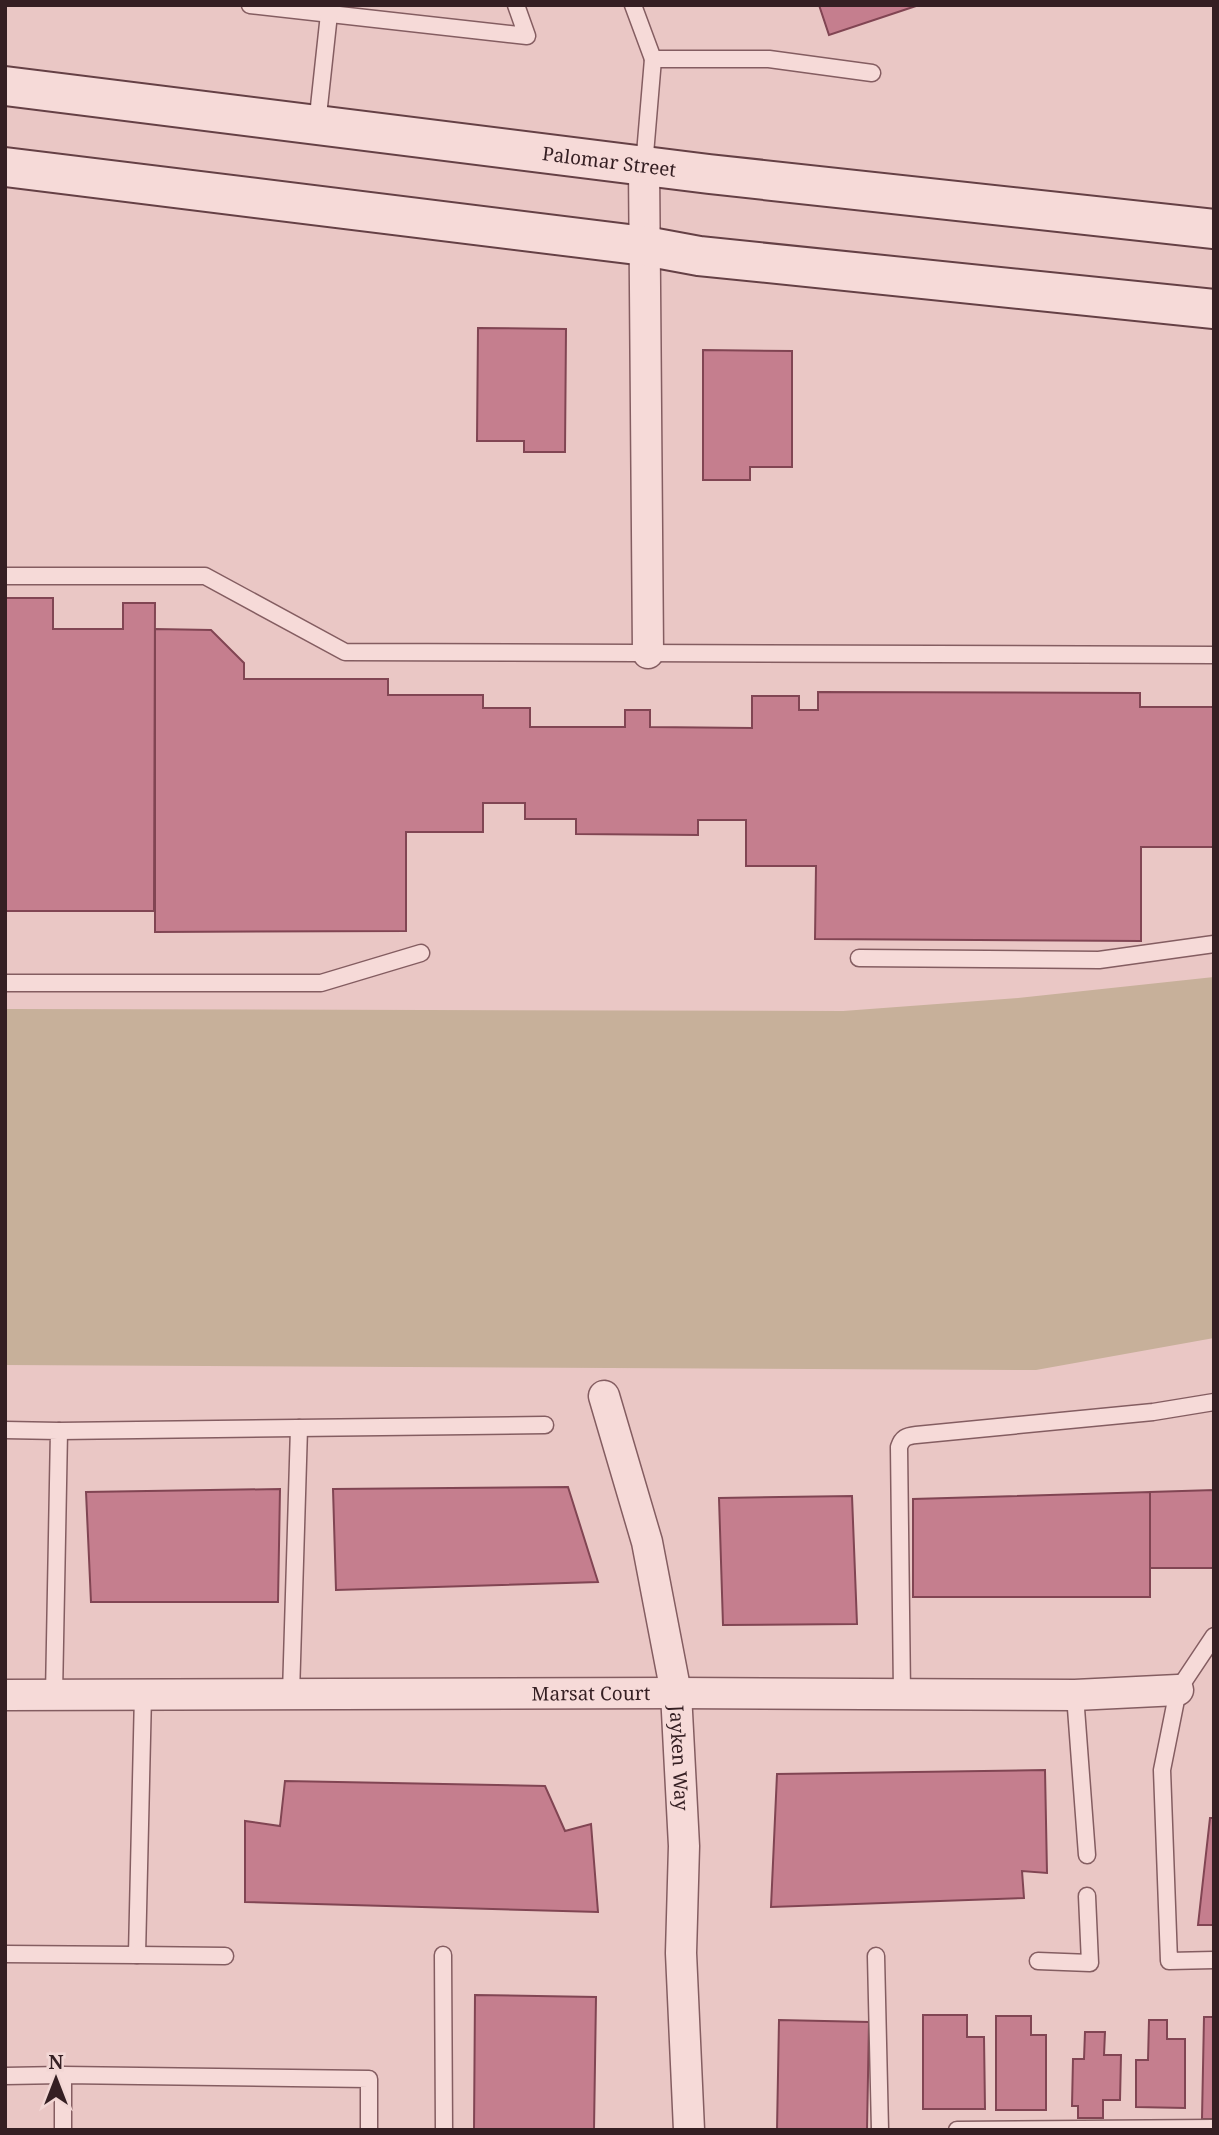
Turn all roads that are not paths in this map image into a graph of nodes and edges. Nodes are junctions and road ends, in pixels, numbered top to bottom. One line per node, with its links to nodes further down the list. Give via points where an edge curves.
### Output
1 (250, 5): 4 (lane)
2 (516, 5): 4 (lane, via 527,36)
3 (633, 5): 5 (lane)
4 (330, 14): 8 (lane)
5 (653, 59): 6 (lane, via 769,59); 9 (lane)
6 (872, 73)
7 (5, 86): 8 (main road, Palomar Street)
8 (317, 125): 9 (main road, Palomar Street)
9 (644, 166): 11 (main road, Palomar Street); 12 (street)
10 (5, 167): 12 (main road)
11 (1214, 229)
12 (645, 246): 13 (main road, via 699,256); 15 (street)
13 (1214, 309)
14 (5, 576): 15 (lane, via 205,576 345,652)
15 (648, 653): 16 (lane)
16 (1214, 655)
17 (1214, 944): 19 (lane, via 1099,960)
18 (421, 953): 20 (lane, via 321,983)
19 (859, 958)
20 (5, 983)
21 (604, 1396): 29 (street, Jayken Way, via 647,1542)
22 (1214, 1402): 30 (lane, via 902,1439)
23 (545, 1425): 24 (lane)
24 (299, 1428): 26 (lane); 32 (lane)
25 (5, 1430): 26 (lane)
26 (59, 1431): 34 (lane)
27 (1214, 1636): 28 (lane)
28 (1178, 1690): 35 (street, Marsat Court); 43 (lane, via 1162,1770 1169,1961)
29 (676, 1693): 30 (street, Marsat Court); 32 (street, Marsat Court); 52 (street, Jayken Way)
30 (902, 1693): 35 (street, Marsat Court)
31 (144, 1694): 32 (street, Marsat Court); 34 (street, Marsat Court); 39 (lane)
32 (291, 1694)
33 (5, 1695): 34 (street, Marsat Court)
34 (54, 1695)
35 (1075, 1695): 36 (lane)
36 (1087, 1855)
37 (1087, 1896): 44 (lane, via 1090,1964)
38 (5, 1954): 39 (lane)
39 (137, 1955): 41 (lane)
40 (443, 1955): 51 (lane)
41 (225, 1956)
42 (876, 1956): 53 (lane)
43 (1214, 1960)
44 (1038, 1961)
45 (63, 2075): 46 (lane); 49 (lane); 50 (lane, via 369,2079)
46 (5, 2076)
47 (1214, 2128): 48 (lane)
48 (1039, 2129): 54 (lane)
49 (63, 2130)
50 (369, 2130)
51 (444, 2130)
52 (689, 2130)
53 (880, 2130)
54 (957, 2130)

